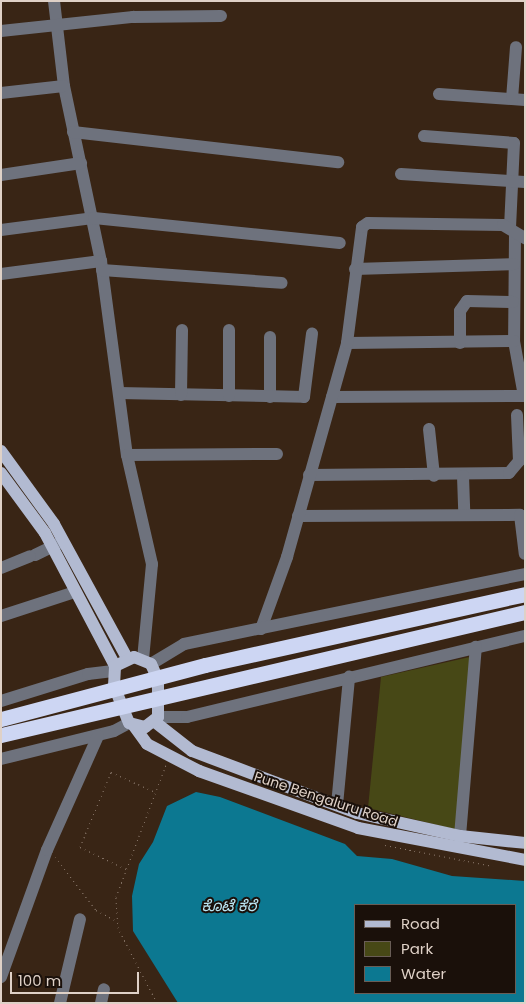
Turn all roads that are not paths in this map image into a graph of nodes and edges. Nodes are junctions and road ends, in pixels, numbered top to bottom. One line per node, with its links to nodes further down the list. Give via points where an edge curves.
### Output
1 (54, 1): 3 (street)
2 (221, 16): 3 (street, via 133,17)
3 (56, 25): 4 (street); 6 (street)
4 (1, 31)
5 (516, 47): 9 (street)
6 (64, 86): 7 (street); 10 (street)
7 (1, 93)
8 (439, 94): 9 (street)
9 (518, 100)
10 (73, 132): 12 (street); 13 (street)
11 (424, 136): 16 (street, via 510,141 516,148)
12 (338, 162)
13 (81, 163): 15 (street); 17 (street)
14 (401, 174): 16 (street)
15 (1, 175)
16 (519, 182): 19 (street)
17 (94, 218): 18 (street); 20 (street); 22 (street)
18 (1, 230)
19 (517, 234): 21 (street); 23 (street, via 368,223 362,227)
20 (340, 244)
21 (514, 264): 23 (street); 26 (street)
22 (101, 265): 24 (street); 25 (street); 34 (street)
23 (355, 269): 32 (street)
24 (1, 274)
25 (282, 283)
26 (513, 302): 31 (street); 33 (street, via 467,302 460,311)
27 (182, 330): 35 (street)
28 (230, 330): 36 (street)
29 (312, 334): 38 (street, via 307,395)
30 (270, 337): 38 (street)
31 (514, 341): 33 (street); 37 (street)
32 (347, 343): 33 (street); 39 (street)
33 (460, 343)
34 (119, 393): 35 (street); 44 (street)
35 (181, 395): 36 (street)
36 (229, 396): 38 (street)
37 (524, 396): 39 (street)
38 (270, 397)
39 (332, 397): 45 (street)
40 (517, 415): 47 (street, via 519,461 514,470)
41 (430, 429): 46 (street)
42 (1, 451): 48 (main road)
43 (277, 454): 44 (street)
44 (127, 455): 63 (street, via 152,564)
45 (309, 475): 46 (street); 50 (street)
46 (434, 476): 47 (street)
47 (463, 476): 49 (street)
48 (10, 477): 51 (main road)
49 (464, 514): 50 (street); 52 (street, via 520,515)
50 (298, 516): 59 (street)
51 (58, 544): 53 (street); 55 (main road, Pune Bengaluru Road); 62 (main road)
52 (525, 554)
53 (1, 568)
54 (525, 574): 59 (street)
55 (75, 592): 58 (street); 64 (main road, Pune Bengaluru Road)
56 (525, 594): 67 (highway, via 205,665 47,704)
57 (525, 612): 70 (highway, via 52,720)
58 (1, 616)
59 (261, 629): 63 (street, via 173,647)
60 (525, 636): 61 (street)
61 (476, 647): 65 (street); 74 (street)
62 (127, 658): 63 (main road); 64 (main road)
63 (147, 662): 68 (main road, via 160,692)
64 (114, 668): 66 (street); 69 (main road, Pune Bengaluru Road, via 118,699)
65 (349, 677): 68 (street, via 178,719); 73 (street)
66 (1, 701)
67 (1, 719)
68 (156, 720): 69 (main road); 73 (main road, Pune Bengaluru Road, via 192,751)
69 (132, 725): 71 (street); 76 (main road, Pune Bengaluru Road, via 147,744 168,757 358,828)
70 (1, 735)
71 (98, 736): 72 (street); 78 (street, via 46,850)
72 (1, 759)
73 (337, 805): 74 (main road, Pune Bengaluru Road)
74 (460, 836): 75 (main road, Pune Bengaluru Road)
75 (525, 843)
76 (525, 860)
77 (80, 919): 80 (street)
78 (1, 977)
79 (104, 989): 81 (street)
80 (60, 1003)
81 (101, 1003)

